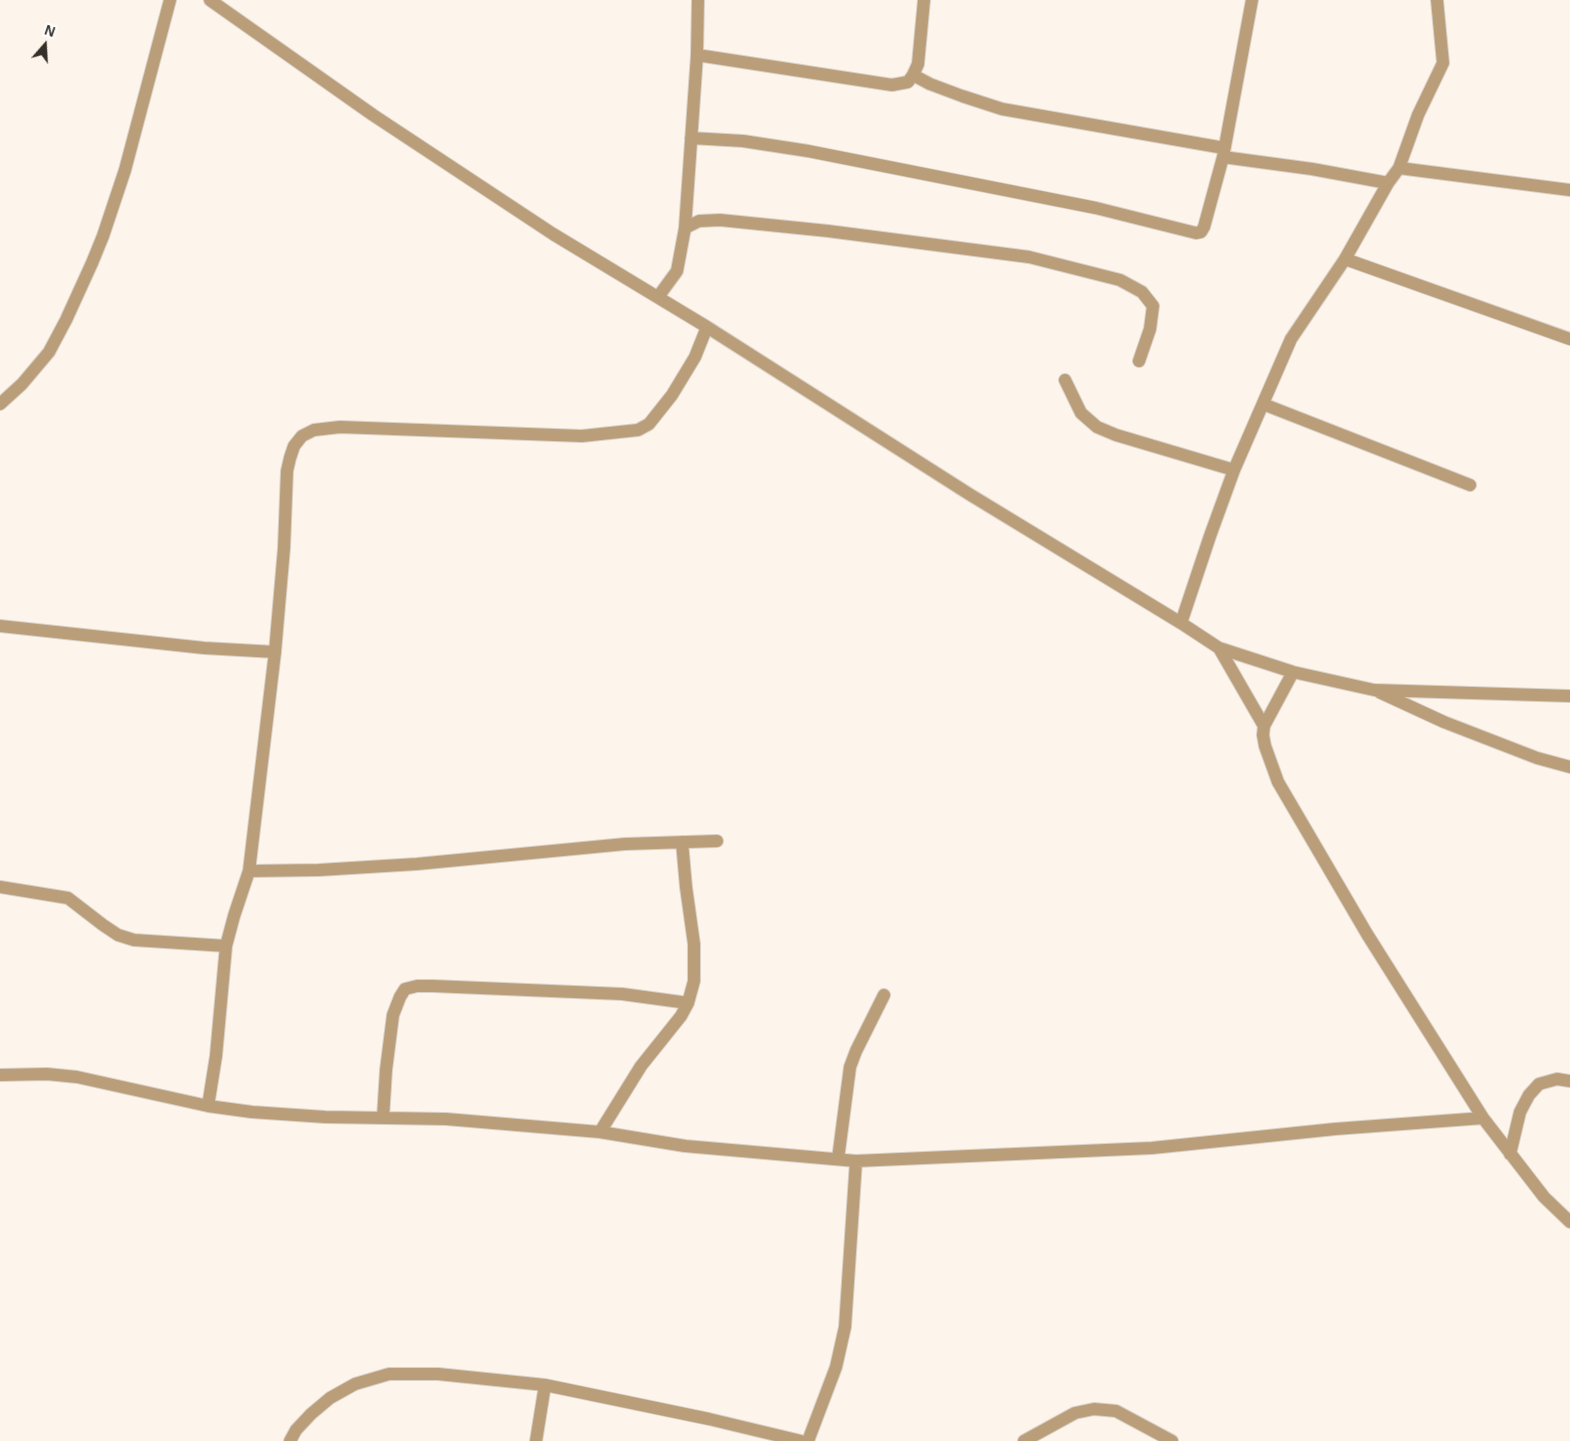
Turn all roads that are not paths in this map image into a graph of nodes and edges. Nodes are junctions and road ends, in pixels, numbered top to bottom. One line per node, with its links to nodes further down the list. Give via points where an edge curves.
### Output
1 (170, 0): 21 (street, via 125,170 92,263 48,352 22,384)
2 (210, 0): 16 (street, via 373,116 553,234)
3 (698, 0): 7 (street)
4 (924, 0): 8 (street, via 918,64)
5 (1252, 0): 10 (street)
6 (1437, 0): 11 (street, via 1443,63 1418,115)
7 (697, 55): 8 (street, via 892,85 908,82); 9 (street)
8 (913, 75): 10 (street, via 1002,109)
9 (691, 138): 10 (street, via 743,141 808,151 1096,208 1196,233 1204,227); 14 (street)
10 (1223, 153): 12 (street)
11 (1399, 168): 12 (street); 13 (street)
12 (1388, 184): 15 (street)
13 (1570, 190)
14 (685, 228): 16 (street, via 677,272); 19 (street, via 699,221 720,220 828,231 1029,257 1120,280 1142,292 1153,306 1150,329)
15 (1345, 259): 18 (street); 22 (street, via 1291,340)
16 (658, 297): 17 (street)
17 (707, 327): 25 (street, via 978,499); 28 (street, via 695,357 672,396 649,424 638,430 582,436 340,426 314,430 302,436 294,446 287,471)
18 (1570, 339)
19 (1139, 361)
20 (1065, 380): 23 (street, via 1081,413 1097,427)
21 (0, 404)
22 (1263, 404): 23 (street); 24 (street)
23 (1234, 470): 25 (street)
24 (1470, 484)
25 (1181, 622): 27 (street)
26 (0, 626): 28 (street, via 204,648)
27 (1219, 648): 29 (street); 32 (street)
28 (275, 652): 36 (street)
29 (1293, 672): 30 (street); 32 (street)
30 (1374, 690): 31 (street); 33 (street, via 1444,722 1537,758)
31 (1570, 696)
32 (1264, 726): 45 (street, via 1265,746 1286,797 1367,934)
33 (1570, 767)
34 (717, 841): 35 (street)
35 (682, 842): 36 (street, via 625,844 417,864); 40 (street, via 694,944 694,981)
36 (249, 871): 38 (street)
37 (0, 887): 38 (street, via 68,898 118,935 134,940)
38 (226, 946): 43 (street)
39 (884, 995): 48 (street, via 850,1067)
40 (688, 1003): 44 (street, via 622,994 425,986 405,989 393,1015); 46 (street)
41 (0, 1075): 43 (street, via 77,1077)
42 (1570, 1081): 47 (street, via 1557,1079 1539,1084 1520,1112)
43 (208, 1106): 44 (street, via 252,1112)
44 (383, 1118): 46 (street, via 446,1119)
45 (1483, 1118): 47 (street); 49 (street, via 1152,1148)
46 (600, 1132): 48 (street, via 685,1146)
47 (1510, 1154): 50 (street, via 1544,1197)
48 (838, 1159): 49 (street)
49 (856, 1161): 55 (street, via 845,1327 836,1367)
50 (1570, 1222)
51 (545, 1385): 52 (street, via 438,1374 389,1374 354,1384 330,1398 296,1430); 53 (street); 54 (street)
52 (290, 1441)
53 (536, 1441)
54 (801, 1441)
55 (808, 1441)
56 (1024, 1441): 57 (street, via 1076,1413 1094,1409 1116,1411)
57 (1172, 1441)

